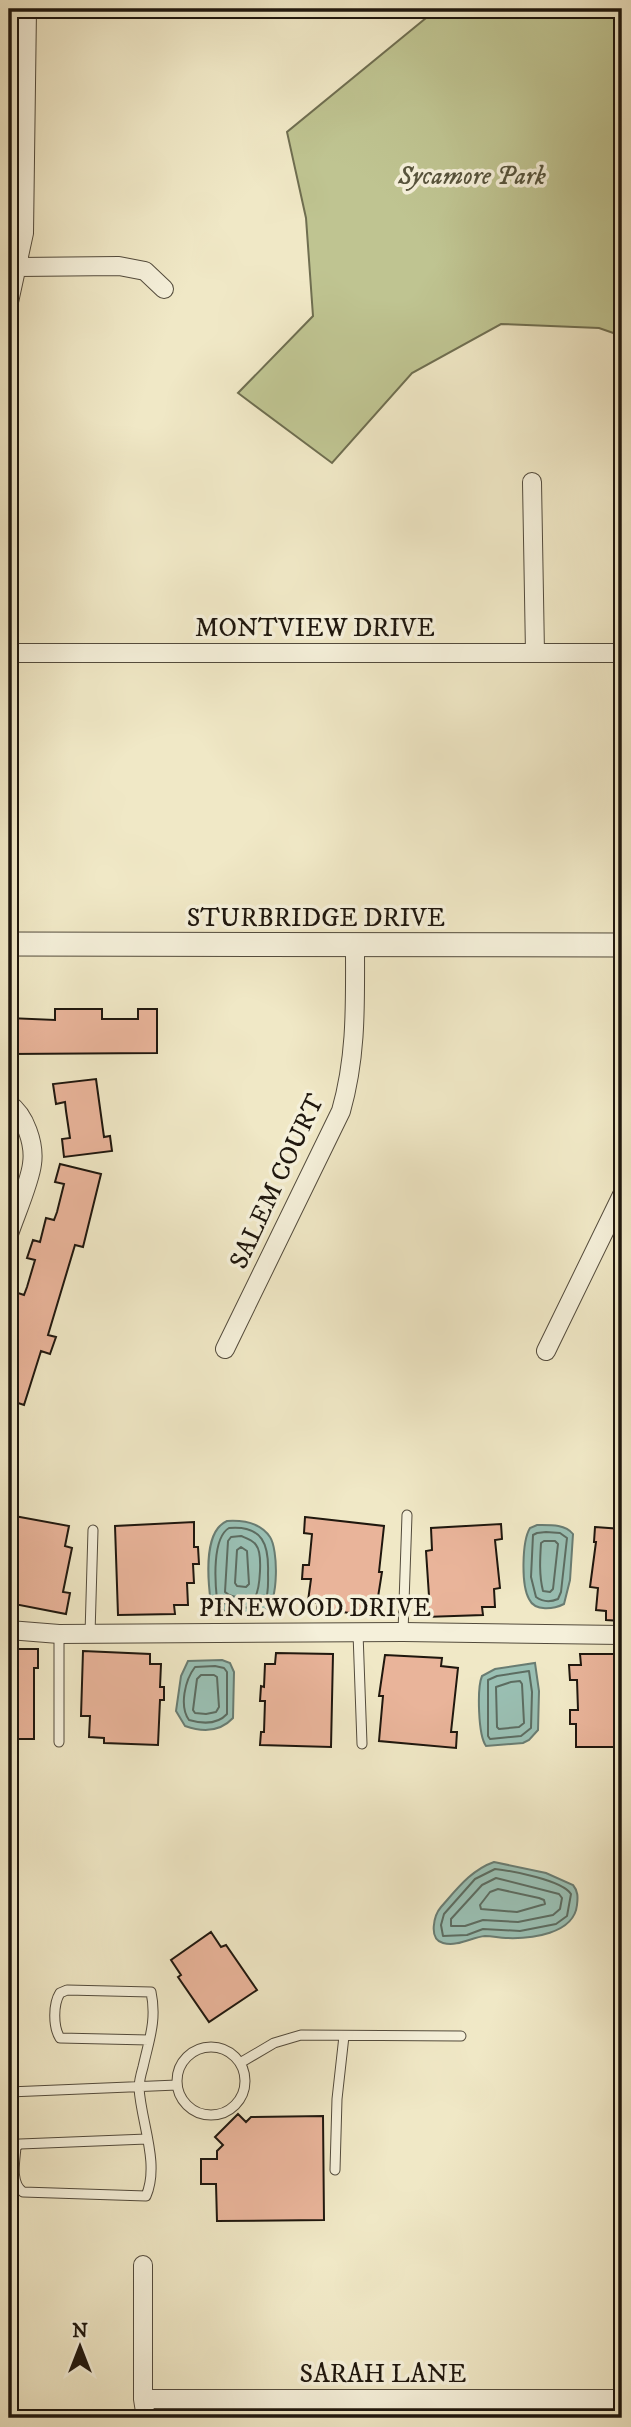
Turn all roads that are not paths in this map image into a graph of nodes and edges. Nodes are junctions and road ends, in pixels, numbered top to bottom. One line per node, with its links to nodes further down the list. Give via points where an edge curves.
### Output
1 (27, 9): 2 (street, via 24,233)
2 (18, 267): 3 (street, via 119,266 145,271); 4 (street)
3 (164, 289)
4 (9, 302)
5 (532, 482): 7 (street)
6 (9, 653): 7 (street, MONTVIEW DRIVE)
7 (535, 653): 8 (street, MONTVIEW DRIVE)
8 (622, 653)
9 (9, 944): 10 (street, STURBRIDGE DRIVE)
10 (355, 945): 11 (street, STURBRIDGE DRIVE); 15 (street, SALEM COURT, via 354,1050 341,1111)
11 (622, 945)
12 (9, 1104): 14 (street, via 27,1128 32,1164)
13 (622, 1195): 16 (street)
14 (9, 1234)
15 (225, 1349)
16 (546, 1352)
17 (407, 1515): 20 (lane)
18 (93, 1530): 23 (lane)
19 (9, 1630): 22 (street, PINEWOOD DRIVE)
20 (403, 1632): 21 (street, PINEWOOD DRIVE); 24 (street, PINEWOOD DRIVE)
21 (358, 1633): 23 (street, PINEWOOD DRIVE); 26 (lane)
22 (58, 1634): 23 (street, PINEWOOD DRIVE); 25 (lane)
23 (90, 1634)
24 (622, 1635)
25 (58, 1742)
26 (362, 1744)
27 (344, 2035): 28 (lane); 30 (lane, via 301,2035 274,2043); 35 (lane)
28 (461, 2036)
29 (149, 2040): 29 (lane, via 155,2011 151,1992 67,1990 56,1999 60,2038); 32 (lane)
30 (240, 2063): 31 (lane, via 222,2049 200,2049 182,2063); 31 (lane, via 242,2095 217,2115 195,2111 180,2096)
31 (177, 2085): 32 (lane)
32 (139, 2086): 33 (lane); 34 (lane)
33 (9, 2092)
34 (147, 2139): 34 (lane, via 151,2172 146,2196 23,2192 17,2188 16,2147 20,2144)
35 (335, 2170)
36 (143, 2265): 37 (street)
37 (143, 2399): 38 (street, SARAH LANE); 39 (street)
38 (622, 2399)
39 (145, 2418)

